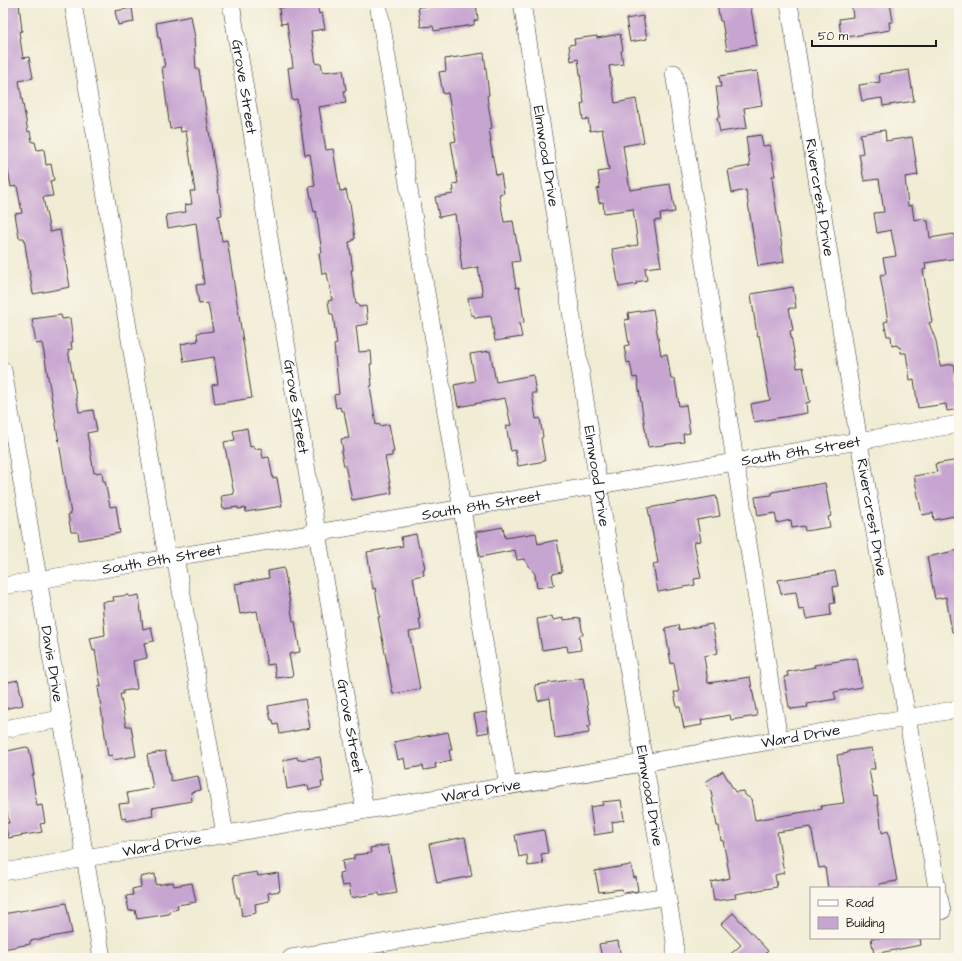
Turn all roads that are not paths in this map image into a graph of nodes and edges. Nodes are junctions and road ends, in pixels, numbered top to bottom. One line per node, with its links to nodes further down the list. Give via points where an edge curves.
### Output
1 (73, 3): 14 (street)
2 (231, 3): 13 (street, Grove Street)
3 (378, 3): 12 (street)
4 (522, 3): 11 (street, Elmwood Drive)
5 (789, 3): 9 (street, Rivercrest Drive)
6 (674, 73): 10 (street)
7 (3, 370): 15 (street, Davis Drive)
8 (959, 424): 9 (street, South 8th Street)
9 (859, 442): 10 (street, South 8th Street); 18 (street, Rivercrest Drive)
10 (735, 463): 11 (street, South 8th Street); 21 (street)
11 (599, 486): 12 (street, South 8th Street); 22 (street, Elmwood Drive)
12 (462, 509): 13 (street, South 8th Street); 23 (street)
13 (316, 533): 14 (street, South 8th Street); 24 (street, Grove Street)
14 (171, 558): 15 (street, South 8th Street); 25 (street)
15 (39, 580): 16 (street, South 8th Street); 19 (street, Davis Drive)
16 (3, 586)
17 (959, 709): 18 (street, Ward Drive)
18 (908, 718): 21 (street, Ward Drive); 28 (street, Rivercrest Drive)
19 (61, 719): 20 (street); 26 (street, Davis Drive)
20 (3, 729)
21 (779, 740): 22 (street, Ward Drive)
22 (644, 762): 23 (street, Ward Drive); 29 (street, Elmwood Drive)
23 (508, 786): 24 (street, Ward Drive)
24 (365, 810): 25 (street, Ward Drive)
25 (225, 834): 26 (street, Ward Drive)
26 (84, 858): 27 (street, Ward Drive); 31 (street, Davis Drive)
27 (3, 872)
28 (938, 887)
29 (667, 896): 30 (street, Elmwood Drive); 32 (street)
30 (677, 955)
31 (102, 958)
32 (291, 958)

